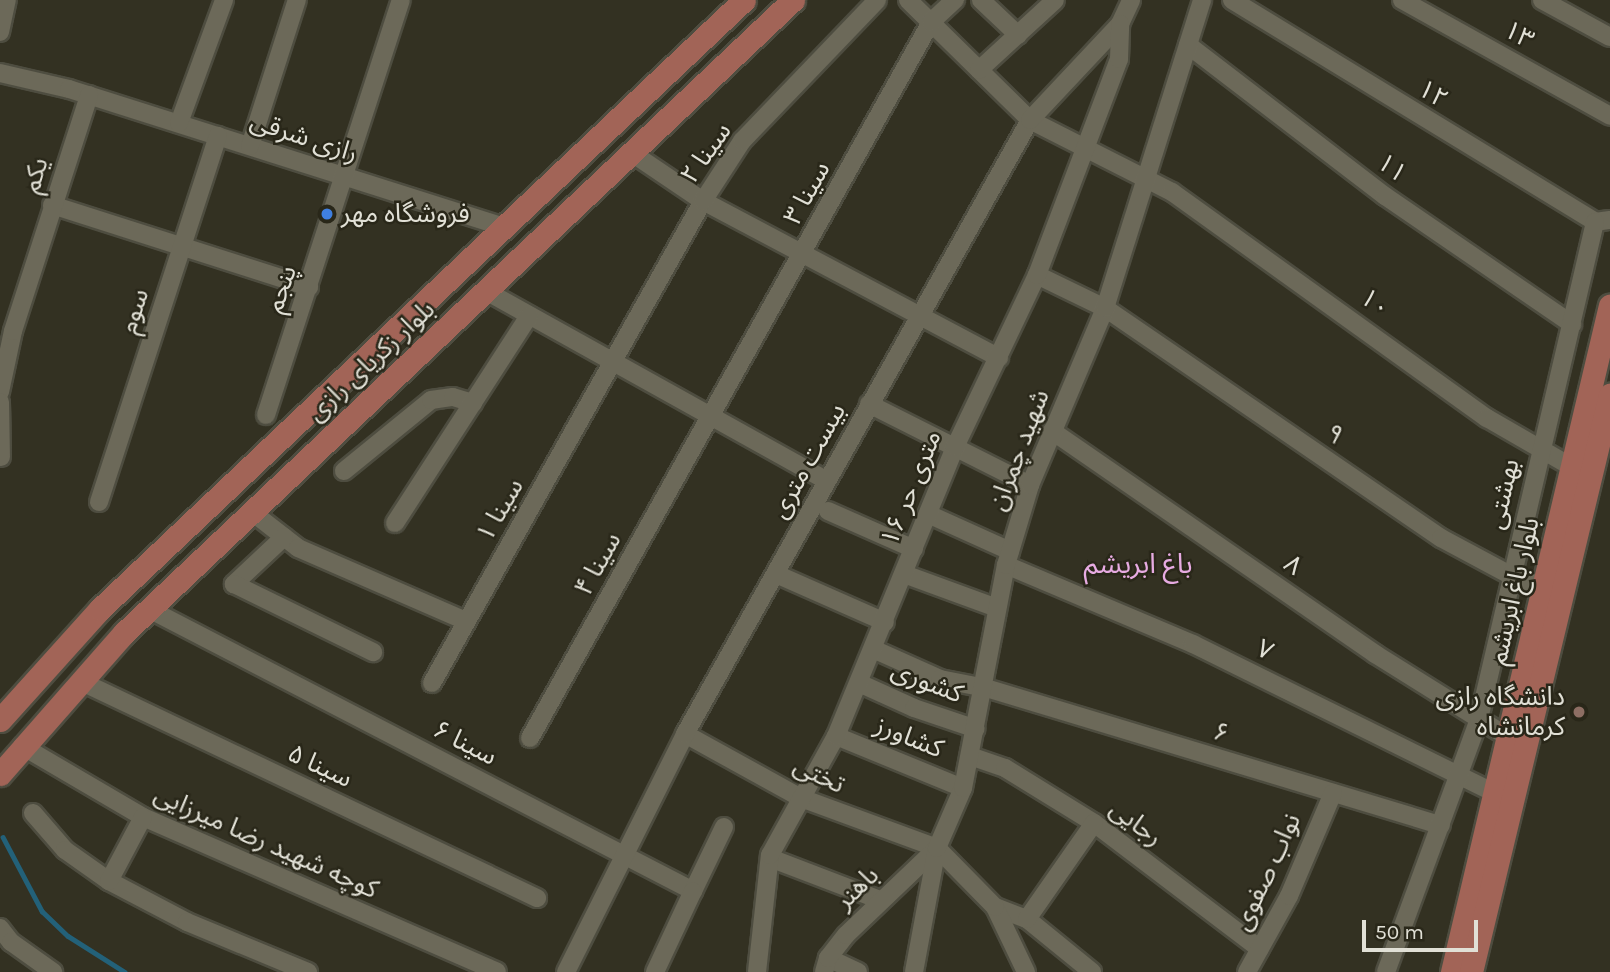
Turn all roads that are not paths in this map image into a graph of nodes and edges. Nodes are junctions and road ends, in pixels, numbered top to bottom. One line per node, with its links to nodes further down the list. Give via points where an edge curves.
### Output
1 (7, 0): 19 (street)
2 (224, 0): 28 (street)
3 (297, 0): 30 (street)
4 (401, 0): 33 (street, پنجم)
5 (744, 0): 38 (main road, بلوار زکریای رازی)
6 (793, 0): 32 (main road, بلوار زکریای رازی)
7 (877, 0): 35 (street, سینا ۲, via 742,141)
8 (908, 0): 17 (street, ۱۰)
9 (956, 0): 17 (street, سینا ۳)
10 (981, 0): 20 (street)
11 (1055, 0): 20 (street)
12 (1131, 0): 18 (street, بیست متری)
13 (1202, 0): 22 (street, شهید چمران)
14 (1232, 0): 37 (street, ۱۲)
15 (1402, 0): 26 (street, ۱۳)
16 (1542, 0): 21 (street)
17 (931, 22): 23 (street, ۱۰); 41 (street, سینا ۳)
18 (1120, 24): 27 (street, بیست متری); 31 (street, ۱۶ متری حر, via 1119,59)
19 (0, 32)
20 (1018, 35): 23 (street)
21 (1610, 37)
22 (1188, 45): 34 (street, شهید چمران); 49 (street, ۱۱, via 1385,196)
23 (979, 70): 27 (street, ۱۰)
24 (0, 73): 25 (street, رازی شرقی)
25 (89, 95): 28 (street, رازی شرقی); 36 (street, یکم)
26 (1610, 116)
27 (1030, 120): 31 (street, ۱۰); 48 (street, بیست متری)
28 (179, 123): 29 (street, رازی شرقی)
29 (218, 136): 30 (street, رازی شرقی); 39 (street, سوم)
30 (250, 146): 33 (street, رازی شرقی)
31 (1088, 149): 34 (street, ۱۰); 42 (street, ۱۶ متری حر)
32 (632, 153): 35 (street); 40 (main road, بلوار زکریای رازی)
33 (346, 179): 38 (street, رازی شرقی); 43 (street, پنجم)
34 (1148, 180): 46 (street, شهید چمران); 61 (street, ۱۰, via 1257,249 1487,418)
35 (703, 201): 41 (street); 51 (street, سینا ۲)
36 (52, 205): 39 (street); 52 (street, یکم, via 13,331)
37 (1603, 221): 49 (street, بهشتی)
38 (504, 227): 40 (main road); 90 (main road, بلوار زکریای رازی, via 100,609)
39 (183, 244): 43 (street); 67 (street, سوم)
40 (526, 251): 44 (main road, بلوار زکریای رازی)
41 (803, 256): 48 (street); 58 (street, سینا ۳)
42 (1037, 275): 46 (street, ۹); 50 (street, ۱۶ متری حر)
43 (309, 287): 57 (street, پنجم)
44 (486, 291): 47 (street); 69 (main road, بلوار زکریای رازی)
45 (1610, 305): 63 (main road, بلوار باغ ابریشم)
46 (1105, 308): 59 (street, شهید چمران); 77 (street, ۹, via 1441,538)
47 (529, 316): 51 (street); 55 (street)
48 (917, 317): 50 (street); 56 (street, بیست متری)
49 (1572, 324): 61 (street, بهشتی)
50 (999, 358): 60 (street, ۱۶ متری حر)
51 (614, 363): 58 (street); 81 (street, ۱ سینا)
52 (0, 392)
53 (1610, 395): 134 (main road, بلوار باغ ابریشم)
54 (0, 402): 62 (street)
55 (473, 403): 64 (street, via 453,397 430,400); 71 (street)
56 (869, 404): 60 (street); 65 (street, بیست متری)
57 (266, 415)
58 (711, 416): 65 (street); 95 (street, سینا ۴)
59 (1052, 431): 66 (street, شهید چمران); 89 (street, ۸, via 1375,654)
60 (955, 447): 66 (street); 70 (street, ۱۶ متری حر)
61 (1540, 448): 63 (street, ۱۰); 77 (street, بهشتی)
62 (1, 457)
63 (1572, 467): 78 (main road, بلوار باغ ابریشم)
64 (344, 471)
65 (827, 481): 75 (street, بیست متری)
66 (1030, 485): 74 (street, شهید چمران)
67 (99, 502)
68 (828, 511): 73 (street)
69 (252, 512): 72 (street); 80 (main road, بلوار زکریای رازی)
70 (928, 514): 73 (street, ۱۶ متری حر); 74 (street, ۷)
71 (395, 523)
72 (285, 537): 81 (street, via 298,548); 84 (street, via 234,584)
73 (914, 549): 76 (street, ۱۶ متری حر)
74 (1008, 558): 79 (street, شهید چمران); 99 (street, ۷)
75 (776, 574): 82 (street); 92 (street, بیست متری)
76 (904, 574): 79 (street); 82 (street, ۱۶ متری حر)
77 (1512, 576): 78 (street, ۹); 89 (street, بهشتی)
78 (1544, 587): 94 (main road, بلوار باغ ابریشم)
79 (998, 608): 88 (street, شهید چمران)
80 (149, 609): 85 (main road, بلوار زکریای رازی); 110 (street, سینا ۶)
81 (467, 621): 86 (street, ۱ سینا)
82 (885, 622): 83 (street, ۱۶ متری حر)
83 (873, 649): 87 (street, ۱۶ متری حر); 88 (street, ۶, via 940,680)
84 (373, 652)
85 (80, 681): 96 (main road, بلوار زکریای رازی); 114 (street, سینا ۵)
86 (432, 683)
87 (859, 683): 91 (street, کشوری); 93 (street, ۱۶ متری حر)
88 (986, 688): 91 (street, شهید چمران); 101 (street, ۶)
89 (1479, 719): 94 (street, ۸); 99 (street, بهشتی)
90 (0, 720)
91 (976, 729): 97 (street, شهید چمران)
92 (685, 734): 103 (street, تختی); 110 (street, بیست متری)
93 (836, 736): 100 (street, کشاورز); 103 (street, ۱۶ متری حر)
94 (1508, 737): 102 (main road, بلوار باغ ابریشم)
95 (530, 738)
96 (22, 746): 98 (main road, بلوار زکریای رازی); 105 (street, کوچه شهید رضا میرزایی)
97 (970, 756): 100 (street, شهید چمران); 106 (street, رجایی, via 1004,768)
98 (0, 774)
99 (1461, 777): 102 (street, ۷); 107 (street, بهشتی)
100 (962, 788): 109 (street, شهید چمران)
101 (1333, 793): 107 (street, ۶); 119 (street, نواب صفوی, via 1289,896)
102 (1494, 793): 133 (main road, بلوار باغ ابریشم)
103 (801, 798): 109 (street, تختی); 111 (street, ۱۶ متری حر)
104 (33, 813): 112 (street, via 65,850)
105 (143, 817): 112 (street); 123 (street, کوچه شهید رضا میرزایی)
106 (1094, 824): 117 (street); 119 (street, رجایی)
107 (1441, 825): 132 (street, بهشتی)
108 (724, 827): 113 (street)
109 (937, 848): 115 (street, باهنر); 116 (street); 128 (street)
110 (625, 855): 113 (street, سینا ۶); 124 (street, بیست متری)
111 (770, 858): 115 (street); 126 (street, ۱۶ متری حر)
112 (109, 881): 122 (street, via 187,922)
113 (693, 891): 125 (street)
114 (537, 898)
115 (880, 900): 120 (street, باهنر)
116 (995, 906): 117 (street); 129 (street)
117 (1027, 919): 130 (street)
118 (0, 928): 121 (street, via 11,942)
119 (1260, 950): 131 (street, نواب صفوی)
120 (826, 965): 127 (street)
121 (53, 972)
122 (308, 972)
123 (497, 972)
124 (566, 972)
125 (655, 972)
126 (757, 972)
127 (858, 972)
128 (914, 972)
129 (1026, 972)
130 (1092, 972)
131 (1247, 972)
132 (1386, 972)
133 (1452, 972)
134 (1471, 972)

